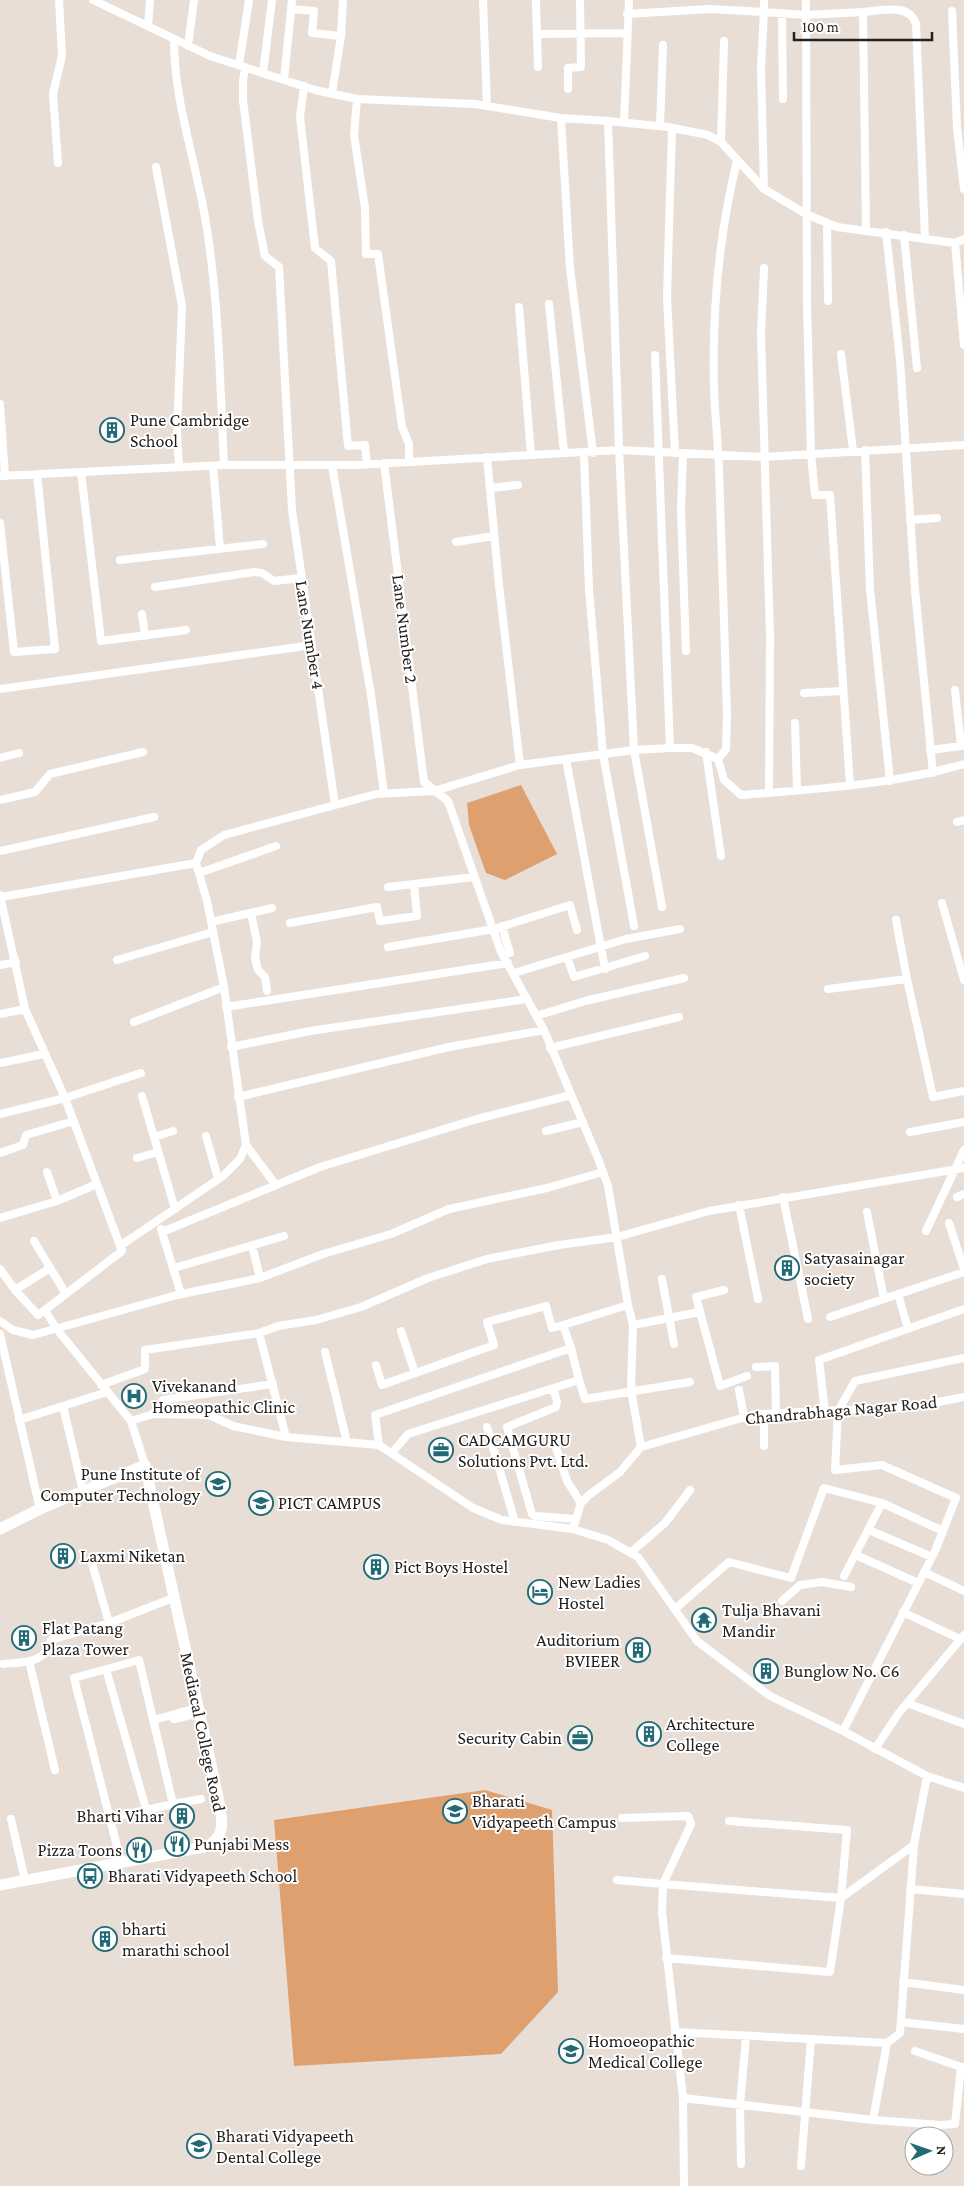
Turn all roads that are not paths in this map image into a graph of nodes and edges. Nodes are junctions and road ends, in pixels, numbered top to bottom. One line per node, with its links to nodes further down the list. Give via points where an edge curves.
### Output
1 (59, 0): 52 (street, via 62,56 53,94)
2 (93, 0): 18 (street)
3 (114, 0): 18 (street)
4 (150, 0): 26 (street)
5 (194, 0): 34 (street)
6 (250, 0): 35 (street)
7 (272, 0): 37 (street)
8 (292, 0): 17 (street)
9 (343, 0): 30 (street)
10 (483, 0): 44 (street)
11 (536, 0): 29 (street)
12 (580, 0): 28 (street)
13 (628, 0): 23 (street)
14 (764, 0): 21 (street)
15 (806, 0): 25 (street)
16 (900, 0): 19 (street)
17 (291, 9): 30 (street, via 314,11 312,33); 38 (street)
18 (114, 10): 26 (street)
19 (900, 10): 22 (street); 61 (street, via 907,11 916,24)
20 (952, 11): 55 (street, via 957,128)
21 (764, 12): 23 (street, via 709,9); 24 (street); 54 (street, via 761,68)
22 (863, 12): 25 (street); 58 (street)
23 (627, 14): 27 (street)
24 (782, 14): 25 (street); 43 (street)
25 (806, 14): 56 (street)
26 (148, 26): 31 (street)
27 (626, 32): 28 (street); 47 (street)
28 (582, 33): 29 (street); 40 (street, via 581,67 568,68)
29 (537, 34): 36 (street)
30 (341, 36): 41 (street)
31 (174, 40): 34 (street); 91 (street, via 176,88 206,221 216,298)
32 (724, 41): 50 (street)
33 (663, 45): 48 (street)
34 (188, 46): 35 (street)
35 (242, 66): 37 (street); 92 (street, Lane Number 4, via 258,221 265,256 279,266)
36 (538, 67)
37 (264, 73): 38 (street)
38 (284, 80): 39 (street)
39 (304, 86): 41 (street); 90 (street, via 300,117 315,248 331,261 348,446 365,445)
40 (568, 89)
41 (332, 93): 42 (street)
42 (357, 99): 44 (street); 88 (street, via 354,135 365,208 366,254 378,254 402,427 409,444)
43 (783, 99)
44 (487, 106): 45 (street)
45 (561, 118): 46 (street); 80 (street, via 570,268)
46 (608, 121): 47 (street); 75 (street)
47 (624, 122): 48 (street)
48 (660, 126): 49 (street)
49 (672, 128): 50 (street, via 708,135); 82 (street, via 667,297)
50 (721, 142): 51 (street)
51 (737, 161): 54 (street); 85 (street, via 720,253 715,330 714,389)
52 (58, 163)
53 (156, 167): 95 (street, via 182,306 177,432)
54 (764, 189): 56 (street)
55 (964, 190)
56 (806, 214): 57 (street); 83 (street)
57 (827, 223): 58 (street); 65 (street)
58 (866, 230): 59 (street)
59 (886, 232): 60 (street); 74 (street, via 900,360)
60 (904, 235): 61 (street); 71 (street)
61 (925, 238): 63 (street)
62 (964, 240): 63 (street)
63 (955, 242): 68 (street)
64 (764, 268): 87 (street, via 761,334)
65 (828, 301)
66 (549, 304): 79 (street)
67 (519, 307): 84 (street)
68 (964, 345)
69 (841, 354): 76 (street)
70 (655, 355): 78 (street)
71 (917, 368)
72 (0, 409): 98 (street)
73 (964, 445): 74 (street)
74 (905, 448): 77 (street); 102 (street)
75 (619, 450): 78 (street); 80 (street); 122 (street)
76 (853, 450): 77 (street); 83 (street)
77 (865, 450): 134 (street, via 870,589)
78 (658, 452): 82 (street); 121 (street)
79 (564, 453): 81 (street); 84 (street)
80 (593, 453): 81 (street)
81 (584, 454): 127 (street, via 589,589)
82 (679, 454): 85 (street); 115 (street)
83 (811, 454): 87 (street); 118 (street, via 815,495 830,495)
84 (530, 455): 86 (street)
85 (719, 455): 87 (street); 130 (street, via 727,714 726,749)
86 (487, 457): 88 (street); 100 (street)
87 (764, 457): 138 (street, via 770,636)
88 (409, 461): 89 (street)
89 (384, 463): 90 (street); 136 (street, Lane Number 2, via 424,782)
90 (367, 464): 93 (street)
91 (224, 465): 92 (street); 94 (street)
92 (290, 465): 93 (street); 109 (street, Lane Number 4)
93 (332, 465): 139 (street, via 371,694)
94 (213, 466): 95 (street); 107 (street)
95 (179, 467): 96 (street)
96 (81, 472): 97 (street); 113 (street, via 101,641)
97 (37, 474): 98 (street); 103 (street, via 55,649 14,652)
98 (3, 476)
99 (518, 485): 100 (street)
100 (490, 488): 104 (street)
101 (937, 518): 102 (street)
102 (910, 520): 123 (street)
103 (0, 523)
104 (494, 536): 105 (street); 132 (street)
105 (456, 542)
106 (264, 544): 107 (street)
107 (220, 548): 108 (street)
108 (120, 560)
109 (301, 578): 110 (street, via 274,581 254,572); 114 (street, Lane Number 4)
110 (155, 587)
111 (142, 614): 113 (street)
112 (186, 630): 113 (street)
113 (145, 636)
114 (312, 645): 116 (street); 141 (street, Lane Number 4)
115 (686, 651)
116 (0, 689)
117 (955, 690): 123 (street, via 961,746)
118 (843, 691): 119 (street); 135 (street)
119 (804, 693)
120 (795, 723): 137 (street)
121 (670, 748): 122 (street); 125 (street)
122 (634, 750): 127 (street); 153 (street)
123 (930, 750): 133 (street)
124 (144, 752): 140 (street, via 50,774 35,792)
125 (706, 752): 130 (street); 145 (street)
126 (19, 753): 128 (street)
127 (603, 754): 129 (street); 161 (street)
128 (0, 758)
129 (566, 759): 132 (street); 167 (street)
130 (718, 759): 138 (street, via 724,780 741,795)
131 (964, 764): 133 (street)
132 (520, 765): 136 (street)
133 (933, 773): 134 (street)
134 (890, 781): 135 (street)
135 (850, 785): 137 (street)
136 (434, 790): 139 (street); 148 (street, Lane Number 2, via 448,801)
137 (797, 790): 138 (street)
138 (770, 793)
139 (384, 794): 141 (street)
140 (0, 800)
141 (335, 805): 146 (street, via 224,835 201,850)
142 (154, 817): 144 (street)
143 (276, 846): 147 (street)
144 (0, 851)
145 (721, 856)
146 (196, 863): 147 (street); 151 (street)
147 (199, 873): 158 (street)
148 (474, 877): 149 (street); 162 (street, Lane Number 2)
149 (414, 884): 150 (street); 159 (street, via 417,916 380,921 377,907)
150 (388, 887)
151 (0, 896): 155 (street)
152 (942, 903): 171 (street)
153 (662, 906)
154 (272, 908): 156 (street)
155 (2, 910): 173 (street)
156 (251, 913): 158 (street); 183 (street, via 257,942 255,958 258,970 265,977)
157 (896, 920): 179 (street)
158 (211, 922): 165 (street)
159 (290, 923)
160 (502, 926): 162 (street); 164 (street, via 570,905); 168 (street)
161 (634, 926)
162 (494, 929): 166 (street); 174 (street, Lane Number 2)
163 (680, 929): 167 (street)
164 (578, 930)
165 (213, 932): 172 (street); 181 (street)
166 (388, 947)
167 (601, 947): 170 (street); 176 (street)
168 (510, 953)
169 (646, 956): 176 (street)
170 (567, 957): 176 (street, via 574,977); 177 (street)
171 (960, 957): 180 (street)
172 (117, 960)
173 (16, 962): 175 (street); 186 (street)
174 (508, 963): 177 (street, Lane Number 2); 185 (street)
175 (0, 965)
176 (604, 969)
177 (514, 973): 184 (street, Lane Number 2)
178 (684, 978): 188 (street)
179 (907, 979): 182 (street); 197 (street, via 934,1097)
180 (964, 980)
181 (224, 988): 185 (street); 190 (street)
182 (828, 990)
183 (267, 991)
184 (527, 998): 188 (street, Lane Number 2); 192 (street, via 310,1031)
185 (226, 1007): 192 (street)
186 (25, 1009): 187 (street); 194 (street)
187 (0, 1014)
188 (536, 1016): 191 (street, Lane Number 2)
189 (679, 1017): 193 (street)
190 (134, 1022)
191 (544, 1030): 193 (street, Lane Number 2); 201 (street, via 449,1047)
192 (231, 1047): 201 (street)
193 (550, 1048): 198 (street, Lane Number 2)
194 (44, 1054): 195 (street); 200 (street)
195 (0, 1063)
196 (141, 1073): 200 (street)
197 (964, 1090)
198 (571, 1095): 204 (street, Lane Number 2); 222 (street, via 360,1154)
199 (142, 1096): 210 (street)
200 (65, 1098): 202 (street); 203 (street)
201 (238, 1098): 211 (street)
202 (0, 1114)
203 (74, 1121): 214 (street, via 26,1135 23,1146); 221 (street)
204 (583, 1122): 207 (street); 219 (street, Lane Number 2)
205 (964, 1122): 208 (street)
206 (173, 1131): 210 (street)
207 (546, 1131)
208 (910, 1132)
209 (206, 1136): 220 (street)
210 (154, 1137): 213 (street)
211 (246, 1144): 220 (street, via 240,1159); 222 (street)
212 (964, 1150): 217 (street)
213 (158, 1152): 215 (street); 226 (street)
214 (0, 1153)
215 (137, 1158)
216 (964, 1168): 217 (street)
217 (955, 1170): 223 (street); 231 (street)
218 (47, 1172): 224 (street)
219 (603, 1172): 234 (street, Lane Number 2); 242 (street, via 449,1209 391,1234 323,1254)
220 (218, 1179): 226 (street)
221 (97, 1184): 224 (street); 237 (street)
222 (275, 1184): 232 (street)
223 (783, 1197): 225 (street); 257 (street)
224 (57, 1201): 228 (street)
225 (739, 1205): 234 (street); 249 (street)
226 (175, 1208): 229 (street)
227 (868, 1212): 250 (street)
228 (0, 1218)
229 (158, 1220): 232 (street); 237 (street)
230 (949, 1223): 241 (street)
231 (926, 1231)
232 (162, 1232): 239 (street)
233 (284, 1236): 236 (street)
234 (617, 1237): 251 (street, Lane Number 2); 264 (street, via 487,1259 428,1278 362,1307)
235 (34, 1241): 238 (street)
236 (252, 1245): 239 (street); 242 (street)
237 (120, 1246): 246 (street, via 122,1250)
238 (50, 1268): 244 (street); 246 (street)
239 (174, 1268): 247 (street)
240 (0, 1269): 244 (street)
241 (964, 1271): 248 (street)
242 (260, 1278): 247 (street)
243 (662, 1279): 256 (street)
244 (15, 1290): 253 (street, via 38,1315)
245 (724, 1290): 254 (street, via 696,1297)
246 (66, 1294): 253 (street)
247 (181, 1294): 261 (street)
248 (898, 1294): 250 (street); 262 (street)
249 (758, 1299)
250 (884, 1299): 255 (street)
251 (628, 1305): 259 (street); 260 (street, Lane Number 2)
252 (964, 1309): 262 (street)
253 (45, 1310): 261 (street)
254 (700, 1312): 256 (street); 273 (street, via 720,1386)
255 (830, 1317)
256 (668, 1318): 260 (street); 266 (street)
257 (808, 1318)
258 (0, 1321): 261 (street, via 14,1330 33,1335)
259 (564, 1325): 267 (street); 272 (street, via 552,1328 546,1306 487,1322 494,1345)
260 (634, 1325): 279 (street, Lane Number 2)
261 (56, 1328): 277 (street)
262 (908, 1329): 285 (street, via 819,1360)
263 (401, 1331): 272 (street)
264 (259, 1333): 276 (street); 277 (street, via 145,1350 145,1370)
265 (0, 1334): 290 (street)
266 (674, 1344)
267 (570, 1348): 274 (street); 295 (street, via 375,1415)
268 (325, 1352): 294 (street)
269 (964, 1358): 284 (street, via 855,1381)
270 (376, 1365): 272 (street, via 382,1385)
271 (756, 1367): 288 (street, via 775,1366)
272 (415, 1373)
273 (746, 1376)
274 (579, 1380): 278 (street); 279 (street, via 585,1399)
275 (690, 1382): 279 (street)
276 (272, 1384): 286 (street, via 163,1400); 293 (street)
277 (101, 1385): 281 (street)
278 (553, 1388): 299 (street, via 408,1434); 306 (street, via 556,1407 507,1427 532,1514)
279 (631, 1390): 298 (street, Lane Number 2)
280 (739, 1390): 289 (street)
281 (106, 1392): 283 (street); 291 (street)
282 (964, 1397): 284 (street, Chandrabhaga Nagar Road, via 914,1407)
283 (63, 1406): 290 (street); 302 (street)
284 (838, 1412): 285 (street, Chandrabhaga Nagar Road); 311 (street, via 835,1470 882,1466 956,1498)
285 (825, 1413): 288 (street, Chandrabhaga Nagar Road)
286 (153, 1414): 291 (street); 293 (street, via 209,1415 233,1426)
287 (764, 1414): 288 (street, Chandrabhaga Nagar Road); 289 (street, Chandrabhaga Nagar Road); 297 (street)
288 (776, 1414)
289 (744, 1417): 298 (street, Chandrabhaga Nagar Road)
290 (19, 1420): 305 (street)
291 (131, 1421): 300 (street)
292 (486, 1427): 307 (street)
293 (286, 1437): 294 (street)
294 (347, 1442): 295 (street)
295 (379, 1444): 299 (street)
296 (555, 1445): 304 (street, via 567,1480)
297 (764, 1446)
298 (641, 1447): 304 (street, via 620,1472)
299 (392, 1453): 307 (street, via 473,1508)
300 (145, 1466): 302 (street); 321 (street, Mediacal College Road)
301 (690, 1490): 312 (street, via 665,1522)
302 (83, 1492): 305 (street)
303 (882, 1503): 310 (street); 311 (street); 323 (street, via 824,1488 791,1578 729,1562)
304 (581, 1504): 306 (street)
305 (40, 1509): 308 (street)
306 (576, 1519): 309 (street)
307 (515, 1522): 309 (street)
308 (0, 1529)
309 (573, 1529): 312 (street, via 608,1540)
310 (869, 1530): 313 (street); 314 (street)
311 (943, 1532): 314 (street)
312 (630, 1553): 323 (street, via 638,1557)
313 (856, 1555): 317 (street); 318 (street)
314 (932, 1557): 316 (street)
315 (91, 1560): 325 (street)
316 (924, 1572): 318 (street); 320 (street)
317 (844, 1576)
318 (918, 1583): 324 (street)
319 (851, 1587): 322 (street, via 822,1582 800,1585)
320 (964, 1591)
321 (173, 1598): 325 (street); 331 (street, Mediacal College Road)
322 (782, 1601)
323 (675, 1609): 334 (street, via 697,1641 770,1696)
324 (903, 1612): 326 (street); 334 (street)
325 (109, 1622): 327 (street, via 51,1640 42,1657)
326 (962, 1637): 330 (street)
327 (29, 1661): 328 (street); 336 (street)
328 (3, 1664)
329 (106, 1669): 332 (street, via 139,1660); 341 (street); 342 (street, via 74,1678)
330 (907, 1703): 333 (street); 335 (street)
331 (200, 1710): 332 (street); 347 (street, Mediacal College Road, via 218,1796 222,1825 219,1838 209,1846)
332 (155, 1723): 340 (street)
333 (964, 1724)
334 (843, 1731): 335 (street)
335 (875, 1749): 337 (street)
336 (55, 1770)
337 (927, 1776): 338 (street); 346 (street)
338 (964, 1788)
339 (201, 1799): 340 (street)
340 (173, 1804): 341 (street)
341 (146, 1809): 342 (street)
342 (110, 1818): 347 (street)
343 (622, 1818): 351 (street, via 688,1816 691,1824)
344 (11, 1819): 348 (street)
345 (729, 1822): 354 (street, via 847,1830)
346 (914, 1845): 352 (street); 354 (street)
347 (121, 1862): 348 (street, Mediacal College Road)
348 (25, 1880): 350 (street, Mediacal College Road)
349 (618, 1880): 351 (street)
350 (0, 1884)
351 (663, 1884): 354 (street); 355 (street)
352 (910, 1889): 353 (street); 356 (street)
353 (964, 1894)
354 (841, 1898): 355 (street, via 830,1972)
355 (666, 1958): 360 (street)
356 (903, 1982): 357 (street); 358 (street)
357 (964, 1990)
358 (900, 2022): 359 (street); 363 (street, via 900,2032)
359 (964, 2029)
360 (675, 2032): 361 (street); 366 (street)
361 (746, 2037): 362 (street); 367 (street)
362 (810, 2040): 363 (street); 368 (street)
363 (887, 2043): 369 (street)
364 (915, 2051): 365 (street)
365 (962, 2067): 369 (street, via 956,2124)
366 (683, 2098): 367 (street); 372 (street)
367 (740, 2105): 368 (street); 370 (street)
368 (805, 2112): 369 (street); 371 (street)
369 (873, 2120)
370 (741, 2164)
371 (801, 2166)
372 (684, 2186)

